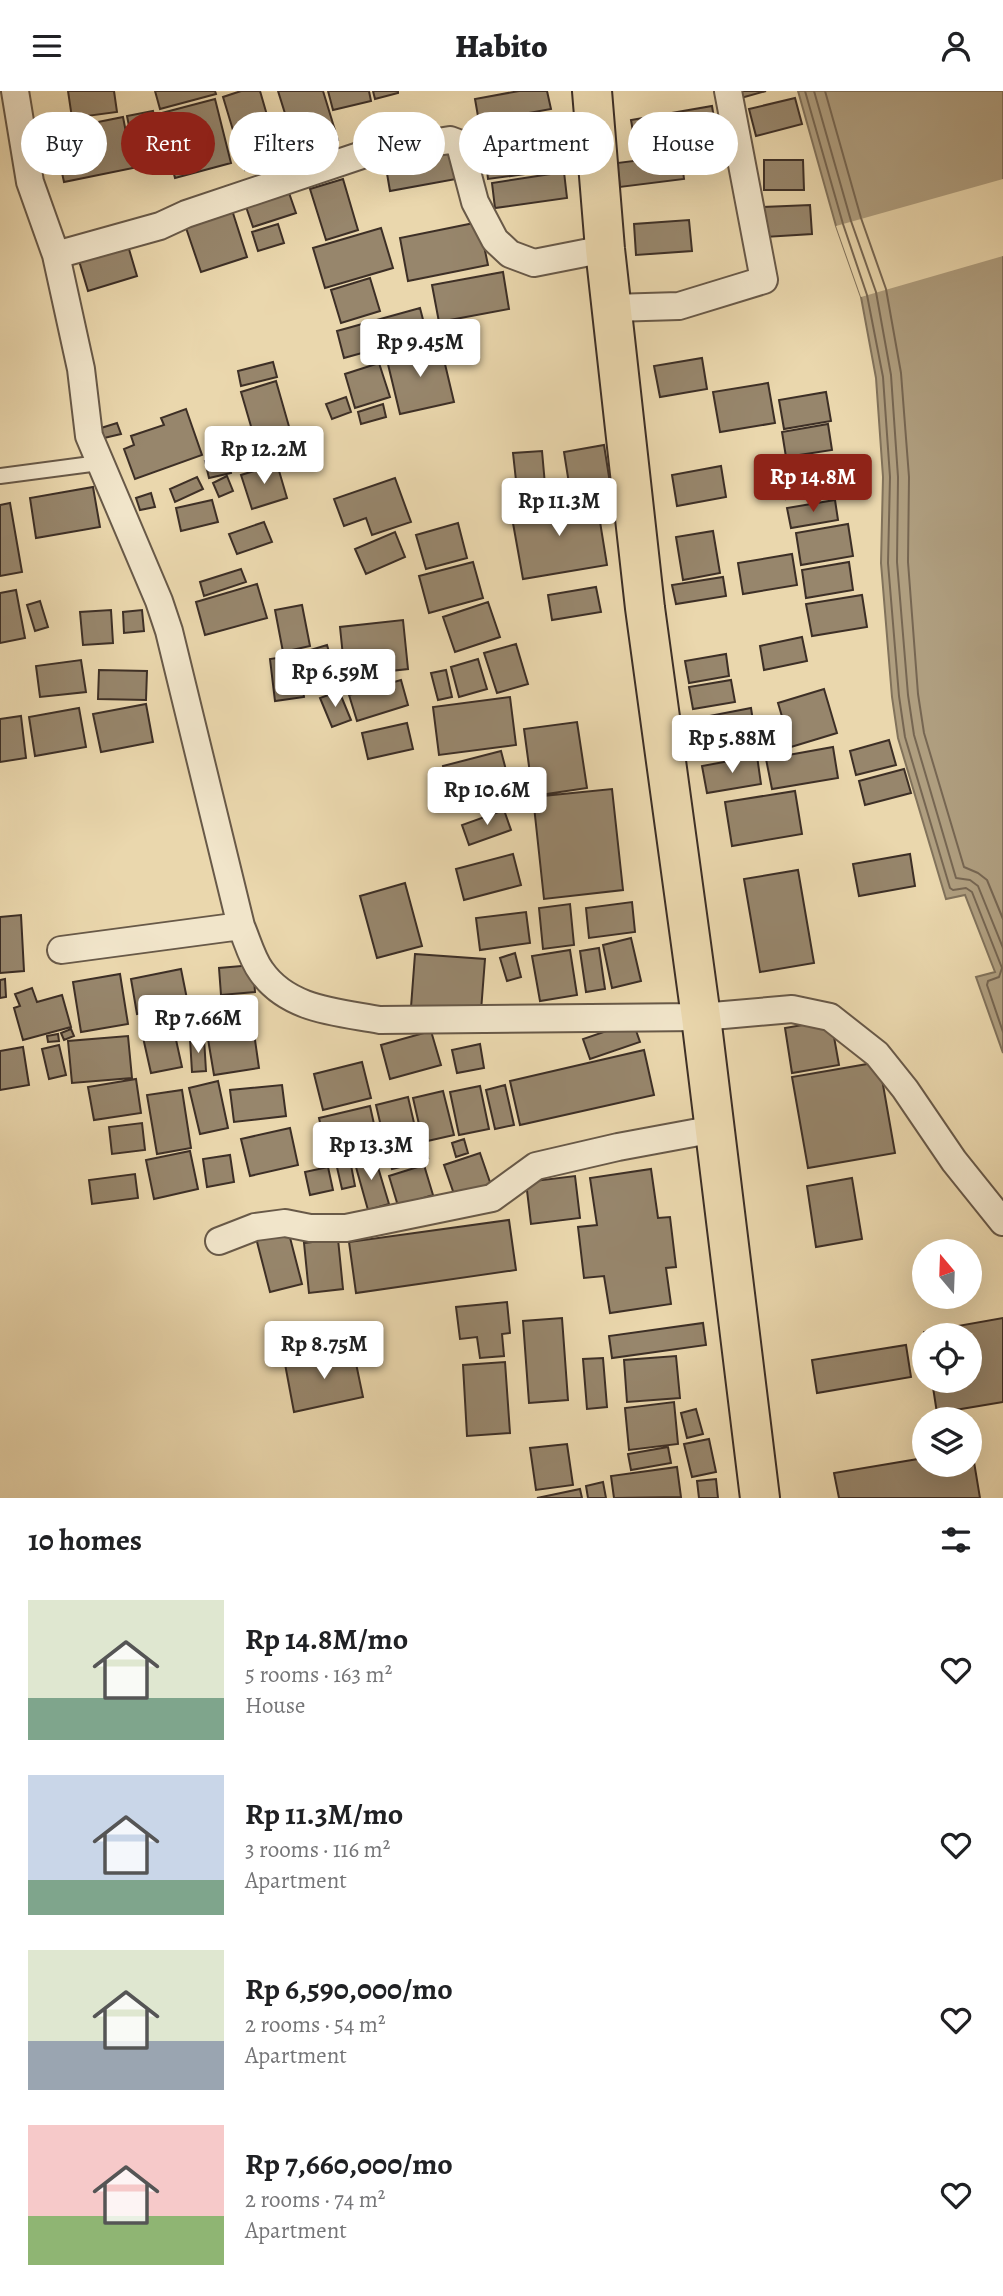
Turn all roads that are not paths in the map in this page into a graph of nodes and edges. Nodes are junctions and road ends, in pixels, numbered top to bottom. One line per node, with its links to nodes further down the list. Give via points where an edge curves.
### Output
1 (15, 91): 5 (street, via 30,182)
2 (592, 91): 4 (highway)
3 (728, 91): 6 (street, via 764,280 679,306)
4 (605, 249): 5 (street, via 534,263 510,254 488,227 475,202 461,149 450,141 368,153 160,226); 6 (highway)
5 (56, 255): 7 (street, via 81,369 89,436)
6 (612, 308): 11 (highway, via 645,608)
7 (99, 463): 8 (lane); 9 (street, via 169,631)
8 (0, 476)
9 (241, 926): 10 (street); 11 (street, via 260,970 278,991 328,1011 380,1020)
10 (61, 950)
11 (701, 1017): 12 (highway); 13 (street, via 792,1009 831,1017 877,1054)
12 (715, 1129): 14 (street, via 536,1166 492,1198 346,1228 265,1226); 15 (highway)
13 (1003, 1221)
14 (219, 1241)
15 (760, 1498)

